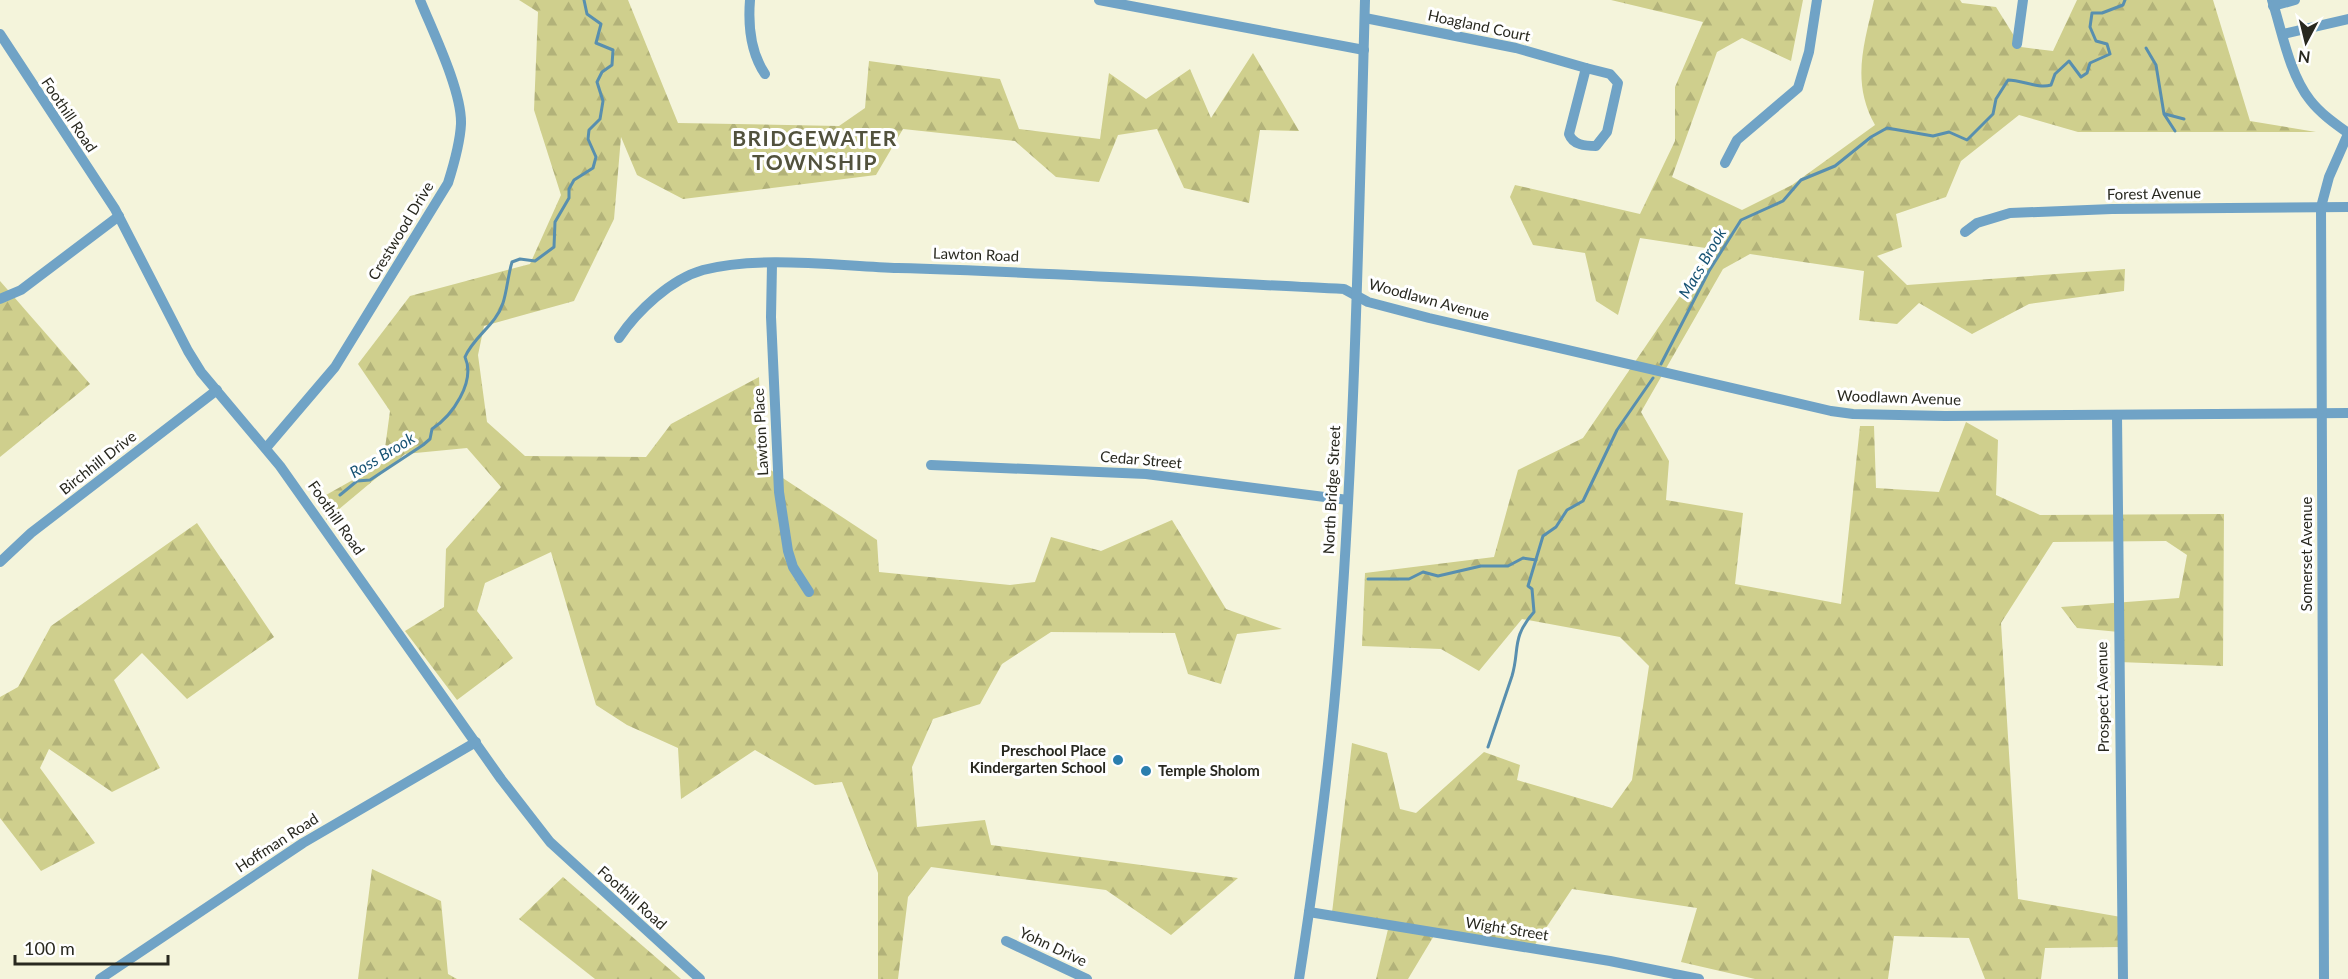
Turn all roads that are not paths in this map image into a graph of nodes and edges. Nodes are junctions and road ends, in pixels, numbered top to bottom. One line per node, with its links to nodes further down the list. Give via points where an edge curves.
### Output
1 (420, 0): 31 (street, Crestwood Drive, via 458,102 461,122 457,156 448,183 340,359)
2 (750, 0): 16 (street, via 752,42)
3 (1099, 0): 14 (street)
4 (1365, 0): 9 (street, North Bridge Street)
5 (1817, 0): 18 (street, via 1809,52 1798,88 1737,140)
6 (2023, 0): 13 (street)
7 (2295, 0): 8 (street)
8 (2273, 3): 12 (street)
9 (1365, 18): 14 (street, North Bridge Street); 15 (street, Hoagland Court, via 1516,48)
10 (2348, 19): 12 (street)
11 (0, 34): 21 (street, Foothill Road)
12 (2283, 34): 17 (street, via 2308,97)
13 (2017, 44)
14 (1364, 50): 24 (street, North Bridge Street)
15 (1586, 68): 15 (street, Hoagland Court, via 1569,134 1578,143 1596,146 1607,132 1618,83 1610,74)
16 (765, 74)
17 (2348, 134): 19 (street, Somerset Avenue)
18 (1725, 163)
19 (2321, 207): 20 (street, Forest Avenue); 22 (street, Forest Avenue, via 2010,213 1977,223); 28 (street, Somerset Avenue)
20 (2348, 207)
21 (118, 216): 25 (street, via 21,290); 27 (street, Foothill Road, via 188,351)
22 (1965, 232)
23 (772, 264): 24 (street, Lawton Road, via 1052,273 1344,289); 26 (street, Lawton Road, via 721,266 681,279 632,318); 35 (street, Lawton Place, via 779,492 788,551)
24 (1356, 296): 30 (street, Woodlawn Avenue, via 1429,318 1831,411 1886,415); 33 (street, North Bridge Street)
25 (0, 299)
26 (619, 338)
27 (217, 390): 31 (street, Foothill Road); 34 (street, Birchhill Drive)
28 (2321, 413): 29 (street, Woodlawn Avenue); 30 (street, Woodlawn Avenue); 45 (street, Somerset Avenue)
29 (2348, 413)
30 (2117, 415): 44 (street, Prospect Avenue)
31 (266, 448): 36 (street, Foothill Road)
32 (931, 465): 33 (street, Cedar Street, via 1146,474)
33 (1348, 500): 37 (street, North Bridge Street, via 1333,721)
34 (0, 562)
35 (808, 592)
36 (476, 742): 39 (street, Hoffman Road, via 303,843); 40 (street, Foothill Road, via 550,842)
37 (1309, 912): 42 (street, North Bridge Street); 43 (street, Wight Street, via 1610,960)
38 (1006, 941): 41 (street, Yohn Drive)
39 (100, 979)
40 (699, 979)
41 (1087, 979)
42 (1299, 979)
43 (1699, 979)
44 (2123, 979)
45 (2324, 979)

